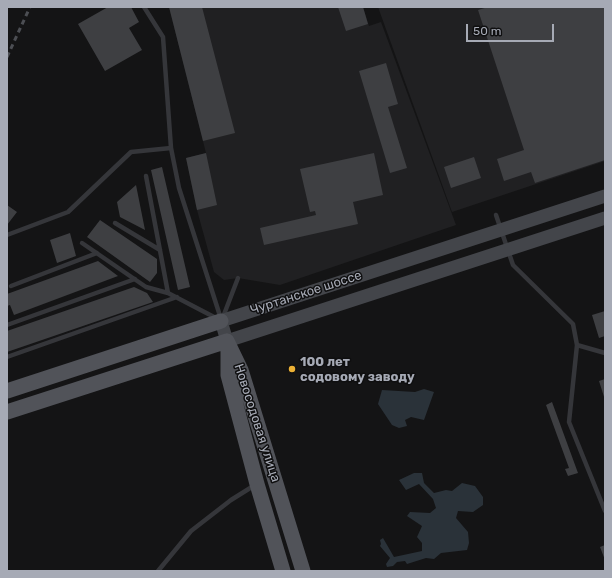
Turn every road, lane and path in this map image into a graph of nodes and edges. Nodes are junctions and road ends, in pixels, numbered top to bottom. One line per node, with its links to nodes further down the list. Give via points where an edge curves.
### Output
1 (144, 7): 2 (lane, via 164,37)
2 (171, 148): 9 (lane, via 131,152 68,212); 19 (lane, via 179,188)
3 (146, 176): 11 (lane)
4 (605, 196): 8 (street, Чуртанское шоссе)
5 (496, 215): 8 (lane)
6 (605, 218): 12 (street, Чуртанское шоссе)
7 (115, 222): 11 (lane)
8 (501, 230): 12 (lane); 19 (street, Чуртанское шоссе)
9 (7, 235)
10 (82, 243): 13 (lane)
11 (160, 250): 17 (lane)
12 (507, 250): 21 (street, Чуртанское шоссе); 22 (lane, via 513,266 572,324)
13 (97, 254): 15 (lane); 16 (lane)
14 (238, 278): 19 (lane)
15 (135, 279): 17 (lane, via 146,287); 20 (lane)
16 (11, 286)
17 (168, 293): 18 (lane)
18 (177, 297): 19 (lane); 24 (lane)
19 (221, 321): 21 (street); 25 (main road, Чуртанское шоссе)
20 (7, 325)
21 (227, 341): 26 (main road, Чуртанское шоссе); 27 (main road, Новосодовая улица, via 228,375); 31 (main road, Новосодовая улица, via 241,370)
22 (577, 345): 23 (lane); 28 (lane, via 569,422)
23 (605, 353)
24 (7, 357)
25 (7, 391)
26 (7, 412)
27 (257, 484): 29 (lane, via 231,500 192,531); 30 (main road, Новосодовая улица)
28 (605, 511)
29 (158, 571)
30 (283, 571)
31 (303, 571)

